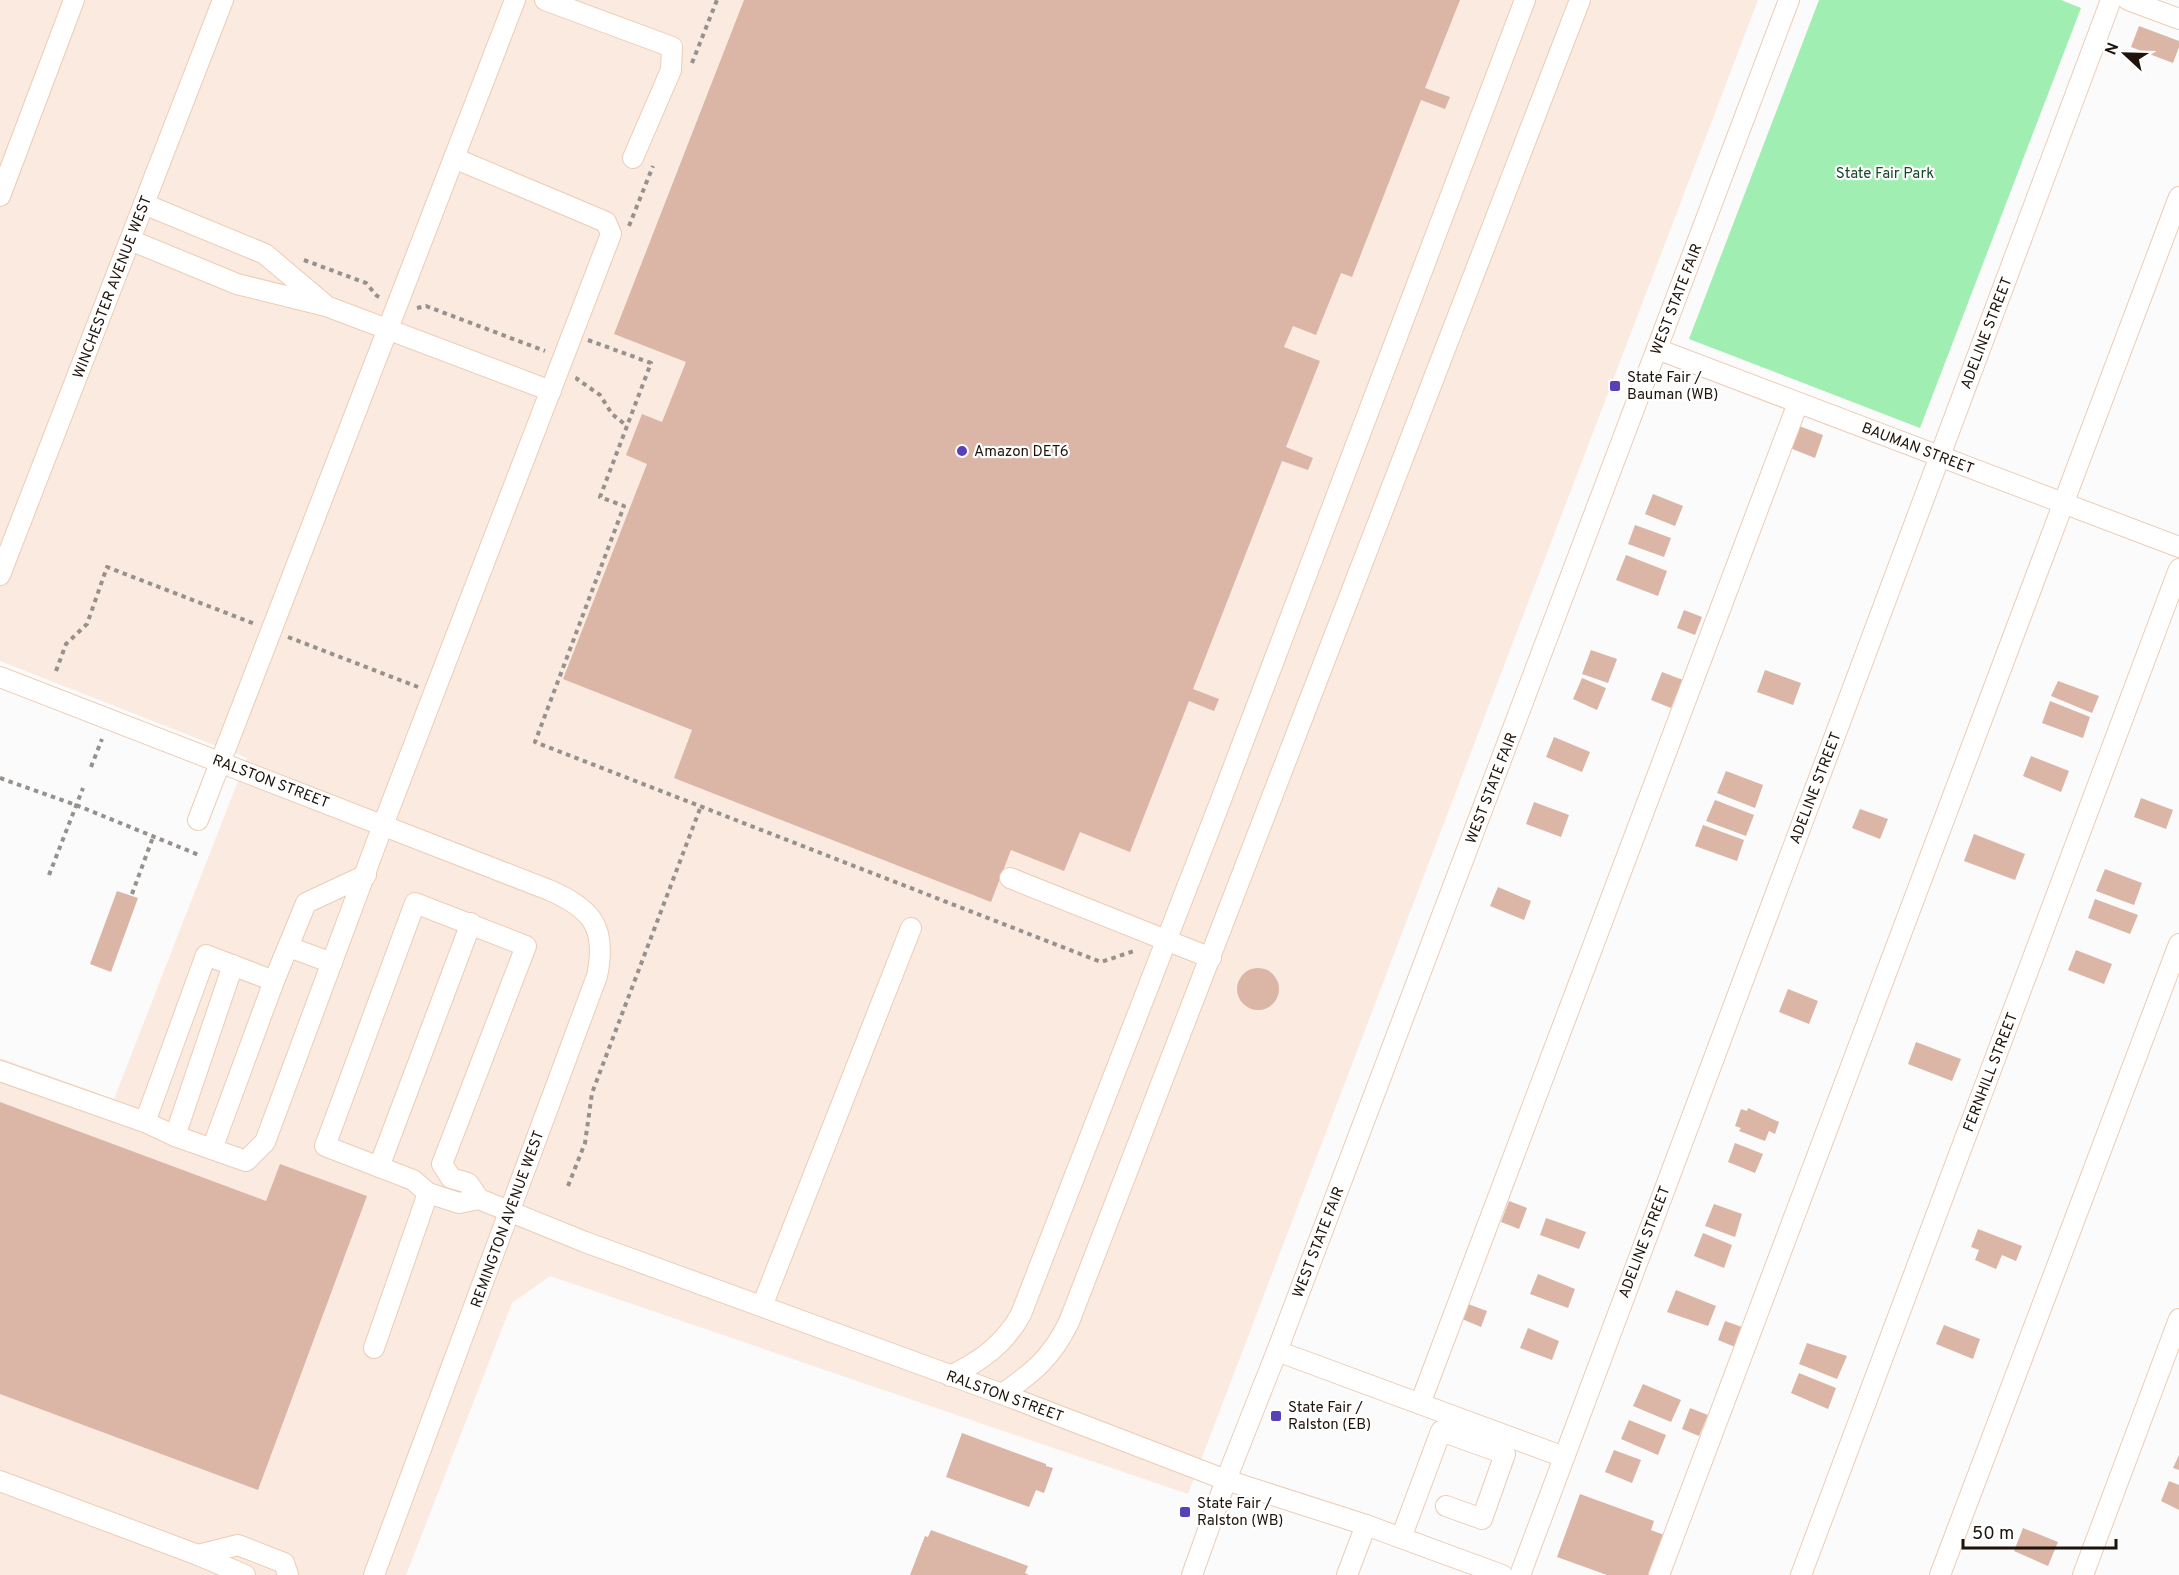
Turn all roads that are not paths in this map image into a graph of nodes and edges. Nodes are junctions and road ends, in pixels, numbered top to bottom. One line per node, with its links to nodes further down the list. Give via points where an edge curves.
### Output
1 (74, 0): 13 (street)
2 (223, 0): 15 (street, WINCHESTER AVENUE WEST)
3 (515, 0): 11 (street)
4 (545, 0): 12 (street, via 672,47 670,70)
5 (1525, 0): 36 (street)
6 (1580, 0): 39 (street)
7 (1789, 0): 19 (street, WEST STATE FAIR)
8 (2111, 0): 22 (street, ADELINE STREET)
9 (2128, 0): 10 (street)
10 (2179, 19)
11 (454, 158): 18 (street); 20 (street, via 606,222 611,234)
12 (633, 158)
13 (0, 196)
14 (2179, 197): 23 (street)
15 (144, 204): 16 (street, WINCHESTER AVENUE WEST); 17 (street, via 265,254)
16 (130, 240): 17 (street, via 237,284); 26 (street, WINCHESTER AVENUE WEST)
17 (326, 306): 18 (street)
18 (388, 329): 20 (street); 28 (street)
19 (1657, 350): 21 (street, BAUMAN STREET); 54 (street, WEST STATE FAIR)
20 (551, 391): 30 (street)
21 (1798, 402): 22 (street, BAUMAN STREET); 57 (street)
22 (1940, 456): 23 (street, BAUMAN STREET); 58 (street, ADELINE STREET)
23 (2064, 503): 24 (street, BAUMAN STREET); 74 (street)
24 (2179, 547)
25 (2179, 569): 75 (street, FERNHILL STREET)
26 (0, 575)
27 (0, 677): 28 (street, RALSTON STREET)
28 (221, 762): 29 (street); 30 (street, RALSTON STREET)
29 (198, 820)
30 (383, 825): 31 (street); 33 (street, RALSTON STREET)
31 (366, 875): 38 (street, via 306,903); 40 (street)
32 (1010, 878): 36 (street)
33 (541, 887): 50 (street, REMINGTON AVENUE WEST, via 586,912 600,938 602,954)
34 (471, 923): 47 (street); 47 (street, via 414,903 325,1146); 49 (street, via 526,946 442,1164 451,1178 468,1183)
35 (911, 928): 51 (street)
36 (1167, 940): 39 (street); 55 (street, via 1021,1314 991,1352)
37 (2179, 944): 76 (street)
38 (289, 947): 40 (street); 42 (street)
39 (1211, 957): 56 (street, via 1059,1343 1046,1361)
40 (332, 963): 46 (street, via 265,1142 246,1161)
41 (233, 965): 42 (street); 44 (street, via 206,955); 45 (street)
42 (274, 981): 46 (street)
43 (0, 1071): 44 (street)
44 (145, 1122): 45 (street)
45 (174, 1136): 46 (street)
46 (212, 1149)
47 (380, 1167): 48 (street, via 413,1180)
48 (428, 1193): 49 (street, via 459,1203); 53 (street)
49 (479, 1199): 50 (street, RALSTON STREET)
50 (509, 1212): 51 (street, RALSTON STREET); 69 (street, REMINGTON AVENUE WEST)
51 (762, 1306): 55 (street, RALSTON STREET)
52 (2179, 1319): 77 (street)
53 (374, 1348)
54 (1277, 1351): 57 (street); 59 (street, WEST STATE FAIR)
55 (950, 1376): 56 (street, RALSTON STREET)
56 (1002, 1394): 59 (street, RALSTON STREET)
57 (1420, 1404): 58 (street)
58 (1564, 1457): 73 (street, ADELINE STREET)
59 (1226, 1480): 62 (street, RALSTON STREET); 70 (street, WEST STATE FAIR)
60 (0, 1481): 64 (street)
61 (1446, 1506): 63 (street, via 1482,1519 1506,1455 1441,1431)
62 (1366, 1525): 63 (street, RALSTON STREET); 71 (street)
63 (1401, 1538): 65 (street, RALSTON STREET)
64 (198, 1555): 66 (street); 67 (street); 68 (street, via 238,1545 284,1563)
65 (1449, 1566): 72 (street, RALSTON STREET)
66 (213, 1575)
67 (245, 1575)
68 (288, 1575)
69 (374, 1575)
70 (1192, 1575)
71 (1347, 1575)
72 (1502, 1575)
73 (1520, 1575)
74 (1659, 1575)
75 (1801, 1575)
76 (1940, 1575)
77 (2083, 1575)

